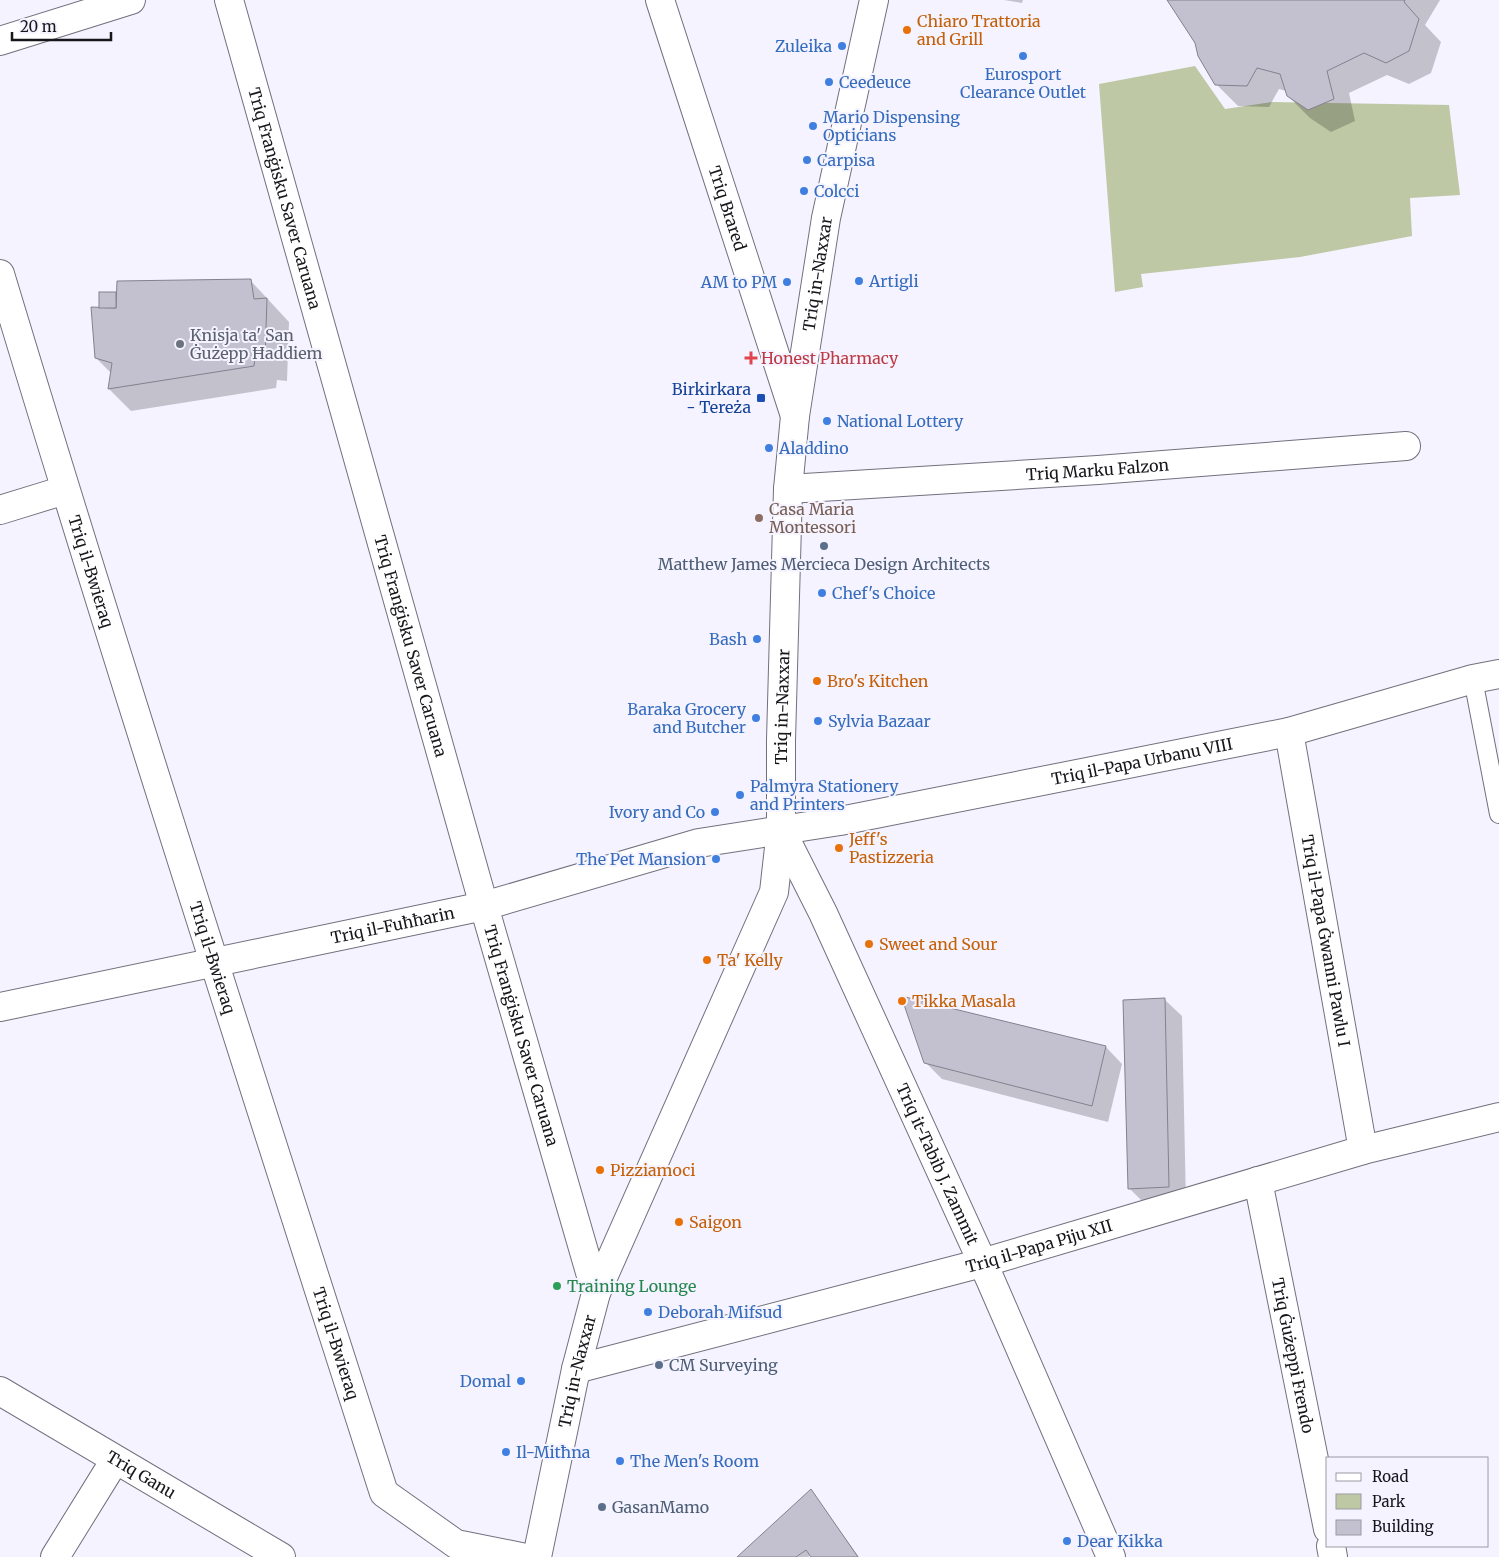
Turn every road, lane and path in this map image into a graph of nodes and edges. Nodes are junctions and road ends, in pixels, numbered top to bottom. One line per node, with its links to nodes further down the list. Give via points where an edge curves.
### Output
1 (131, 0): 5 (street)
2 (229, 0): 16 (street, Triq Franġisku Saver Caruana)
3 (660, 0): 7 (street, Triq Brared)
4 (874, 0): 7 (street, Triq in-Naxxar, via 826,218)
5 (0, 41)
6 (0, 274): 10 (street, Triq il-Bwieraq)
7 (795, 416): 9 (street, Triq in-Naxxar)
8 (1406, 446): 9 (street, Triq Marku Falzon, via 1098,470)
9 (788, 489): 15 (street, Triq in-Naxxar)
10 (65, 490): 11 (street); 17 (street, Triq il-Bwieraq)
11 (0, 510)
12 (1486, 677): 13 (street, Triq il-Papa Urbanu VIII); 14 (lane)
13 (1289, 732): 15 (street, Triq il-Papa Urbanu VIII); 20 (street, Triq il-Papa Ġwanni Pawlu I)
14 (1499, 814)
15 (781, 830): 16 (street, Triq il-Fuħħarin, via 699,843); 22 (street, Triq it-Tabib J. Zammit, via 823,913); 23 (street, Triq in-Naxxar, via 774,892)
16 (484, 906): 17 (street, Triq il-Fuħħarin); 23 (street, Triq Franġisku Saver Caruana)
17 (214, 962): 18 (street, Triq il-Fuħħarin); 30 (street, Triq il-Bwieraq, via 384,1493 456,1544)
18 (0, 1007)
19 (1499, 1117): 20 (street, Triq il-Papa Piju XII)
20 (1363, 1150): 21 (street, Triq il-Papa Piju XII)
21 (1258, 1181): 22 (street, Triq il-Papa Piju XII); 27 (street, Triq Ġużeppi Frendo)
22 (982, 1263): 24 (street, Triq il-Papa Piju XII); 32 (street, Triq it-Tabib J. Zammit)
23 (596, 1293): 24 (street, Triq in-Naxxar)
24 (576, 1369): 31 (street, Triq in-Naxxar)
25 (0, 1391): 26 (street, Triq Ganu)
26 (115, 1460): 28 (street); 29 (street, Triq Ganu)
27 (1326, 1519)
28 (55, 1557)
29 (281, 1557)
30 (522, 1557)
31 (537, 1557)
32 (1111, 1557)

